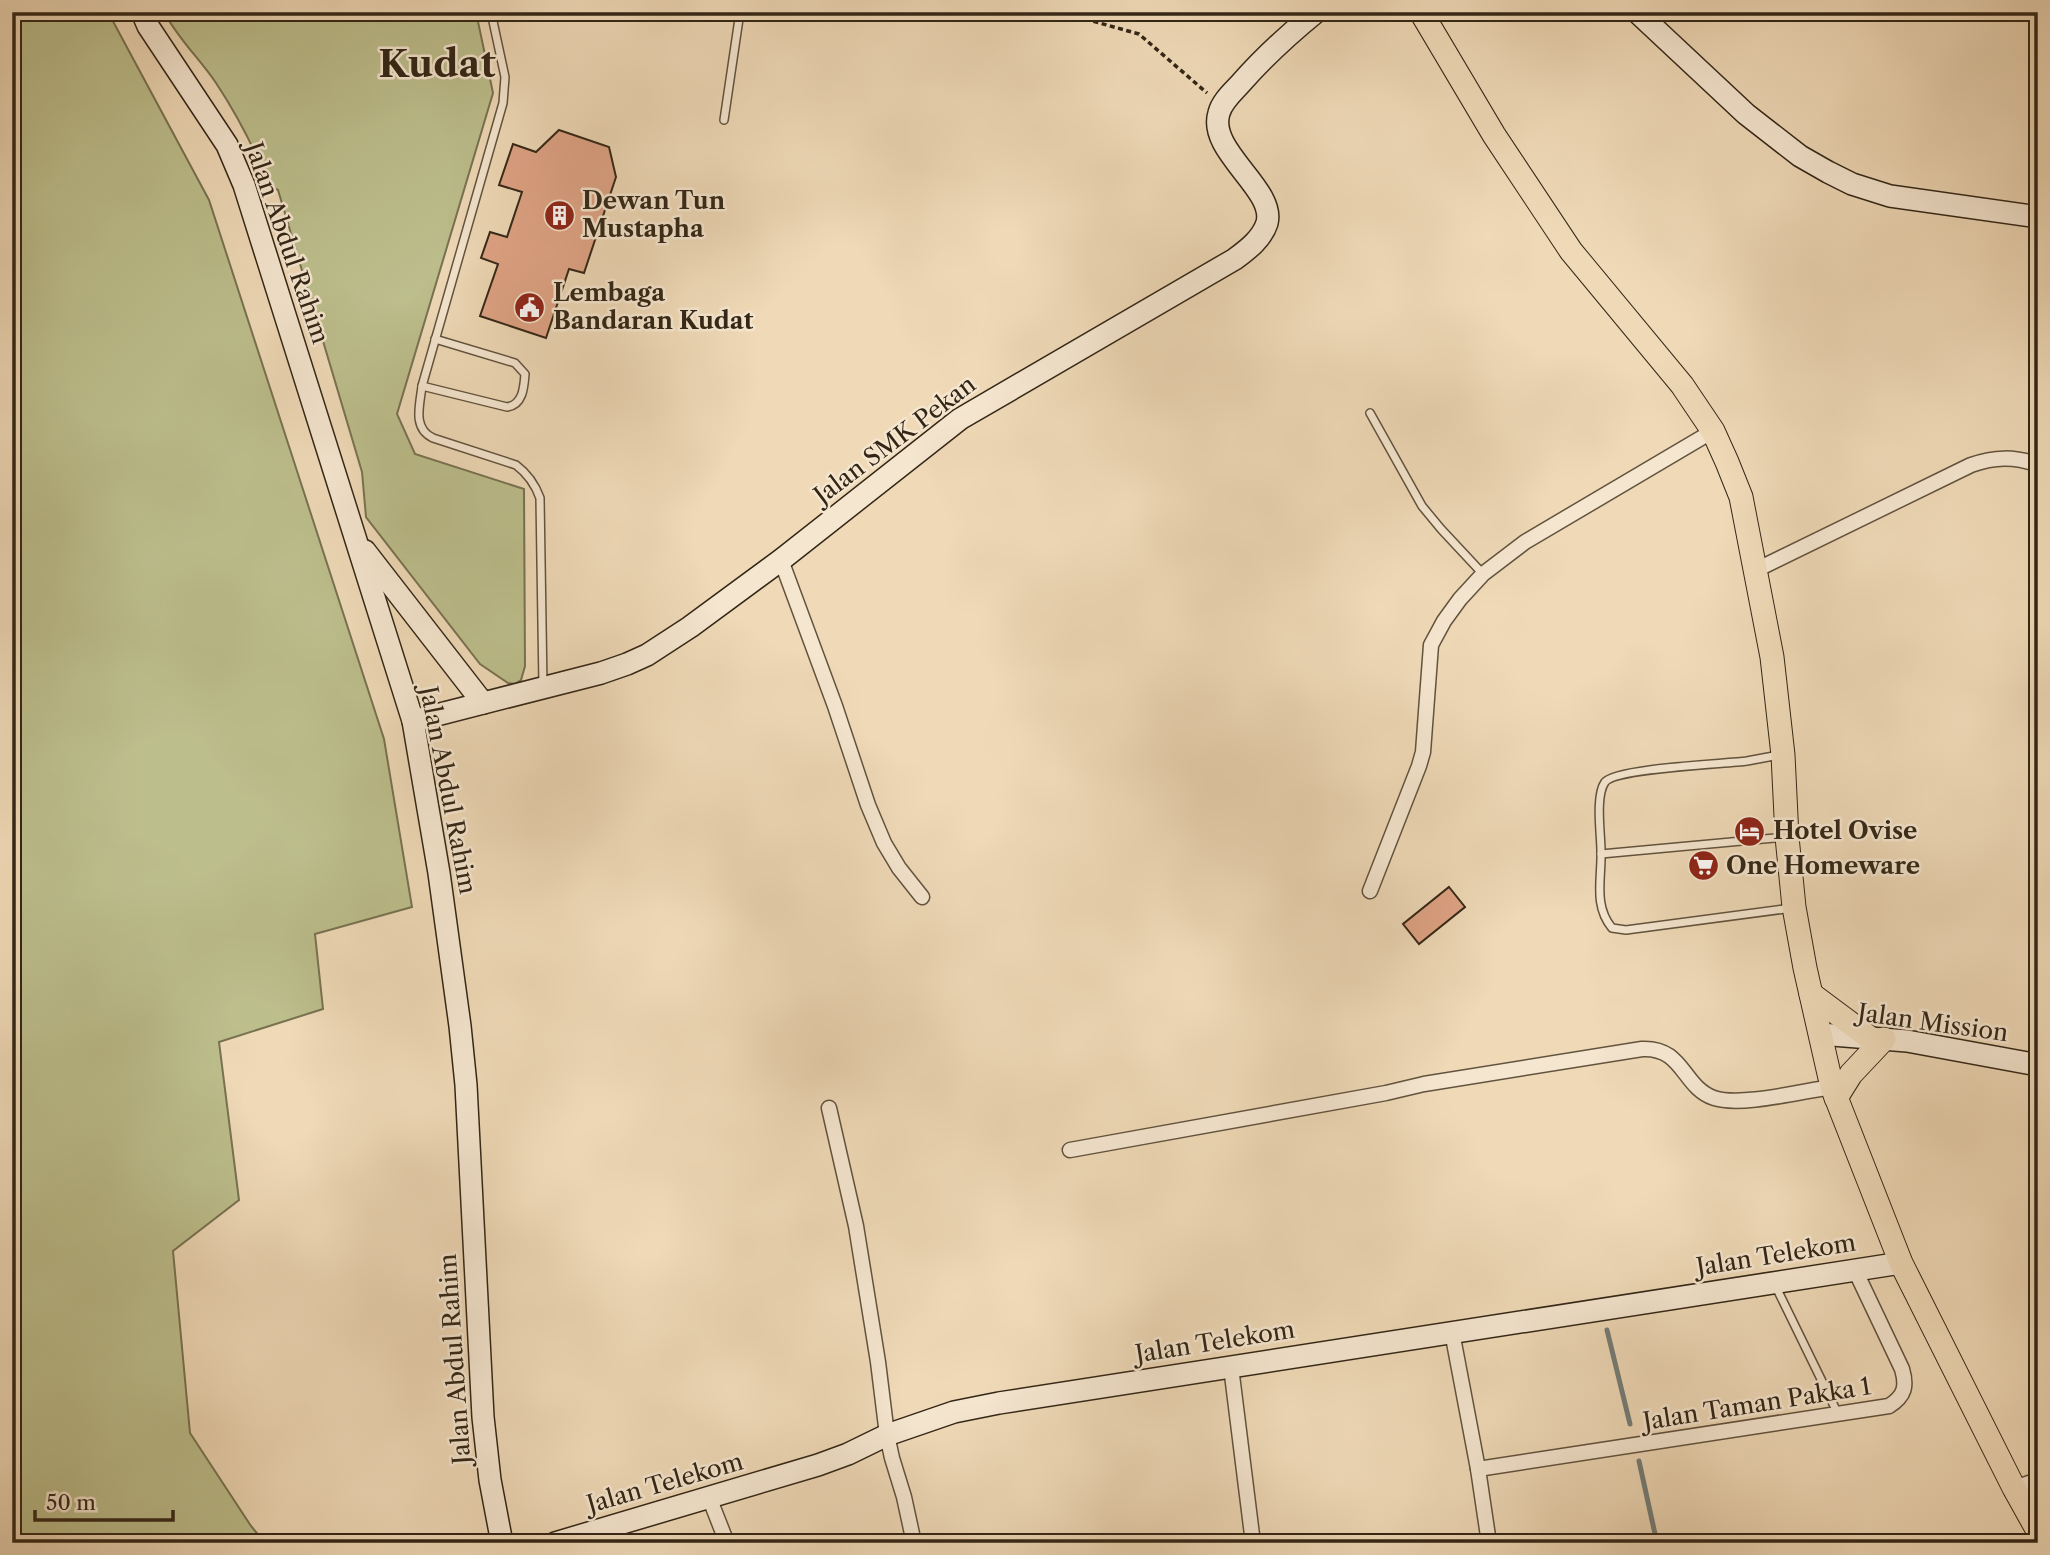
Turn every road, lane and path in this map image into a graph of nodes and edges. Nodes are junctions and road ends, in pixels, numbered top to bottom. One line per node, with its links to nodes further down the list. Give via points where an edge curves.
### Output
1 (142, 12): 16 (street, Jalan Abdul Rahim, via 227,145 244,185)
2 (491, 12): 11 (lane, via 505,77 503,103)
3 (740, 12): 9 (lane)
4 (1070, 12): 8 (path, via 1139,34)
5 (1316, 12): 8 (street, via 1259,63)
6 (1421, 12): 14 (main road, via 1493,135 1571,251 1682,385)
7 (1637, 12): 10 (street, via 1746,114 1828,172 1890,196)
8 (1222, 106): 17 (street, Jalan SMK Pekan, via 1217,127 1221,139 1268,212 1260,237 1219,269 960,419)
9 (724, 120)
10 (2038, 217)
11 (435, 339): 12 (lane); 12 (lane, via 515,363 526,374 524,388 519,401 507,407)
12 (422, 386): 20 (lane, via 419,423 427,435 516,465 537,489)
13 (1370, 412): 19 (lane, via 1422,506)
14 (1713, 430): 18 (main road, via 1741,497); 19 (street, via 1525,542)
15 (2038, 465): 18 (street, via 2023,459 1987,459)
16 (357, 541): 21 (street); 22 (street, Jalan Abdul Rahim)
17 (781, 560): 20 (street, Jalan SMK Pekan, via 647,655); 27 (street, via 884,844)
18 (1754, 571): 23 (main road, via 1772,657)
19 (1483, 574): 26 (street, via 1460,598 1432,645 1423,752)
20 (543, 688): 21 (street, Jalan SMK Pekan)
21 (483, 703): 22 (street, Jalan SMK Pekan)
22 (412, 721): 48 (street, Jalan Abdul Rahim, via 444,901 460,1026 482,1417)
23 (1783, 755): 24 (main road); 25 (lane, via 1612,776 1601,790)
24 (1787, 837): 25 (lane); 28 (main road)
25 (1601, 854): 28 (lane, via 1600,908 1612,928 1658,927)
26 (1370, 891)
27 (922, 897)
28 (1794, 907): 29 (main road)
29 (1811, 995): 30 (main road); 31 (main road)
30 (1820, 1034): 31 (street, Jalan Mission); 33 (main road)
31 (1877, 1038): 32 (street, Jalan Mission); 33 (main road)
32 (2038, 1065)
33 (1834, 1092): 35 (street, via 1741,1101 1716,1098 1695,1085 1675,1059 1655,1049 1642,1049); 36 (main road)
34 (829, 1108): 42 (street, via 856,1226)
35 (1070, 1150)
36 (1901, 1263): 37 (street, Jalan Telekom); 45 (main road)
37 (1855, 1270): 38 (street, Jalan Telekom); 41 (street, Jalan Taman Pakka 1, via 1902,1368 1905,1391 1889,1406)
38 (1774, 1282): 39 (street, Jalan Telekom); 41 (lane)
39 (1452, 1332): 40 (street, Jalan Telekom); 43 (street)
40 (1231, 1367): 42 (street, Jalan Telekom, via 976,1407); 52 (street)
41 (1838, 1415): 43 (street, Jalan Taman Pakka 1)
42 (887, 1435): 46 (street, Jalan Telekom, via 828,1461); 51 (street)
43 (1478, 1469): 53 (street)
44 (2038, 1480): 45 (street)
45 (2014, 1488): 47 (main road)
46 (709, 1497): 49 (street, Jalan Telekom); 50 (street)
47 (2038, 1531)
48 (502, 1543)
49 (555, 1543)
50 (727, 1543)
51 (914, 1543)
52 (1252, 1543)
53 (1489, 1543)

